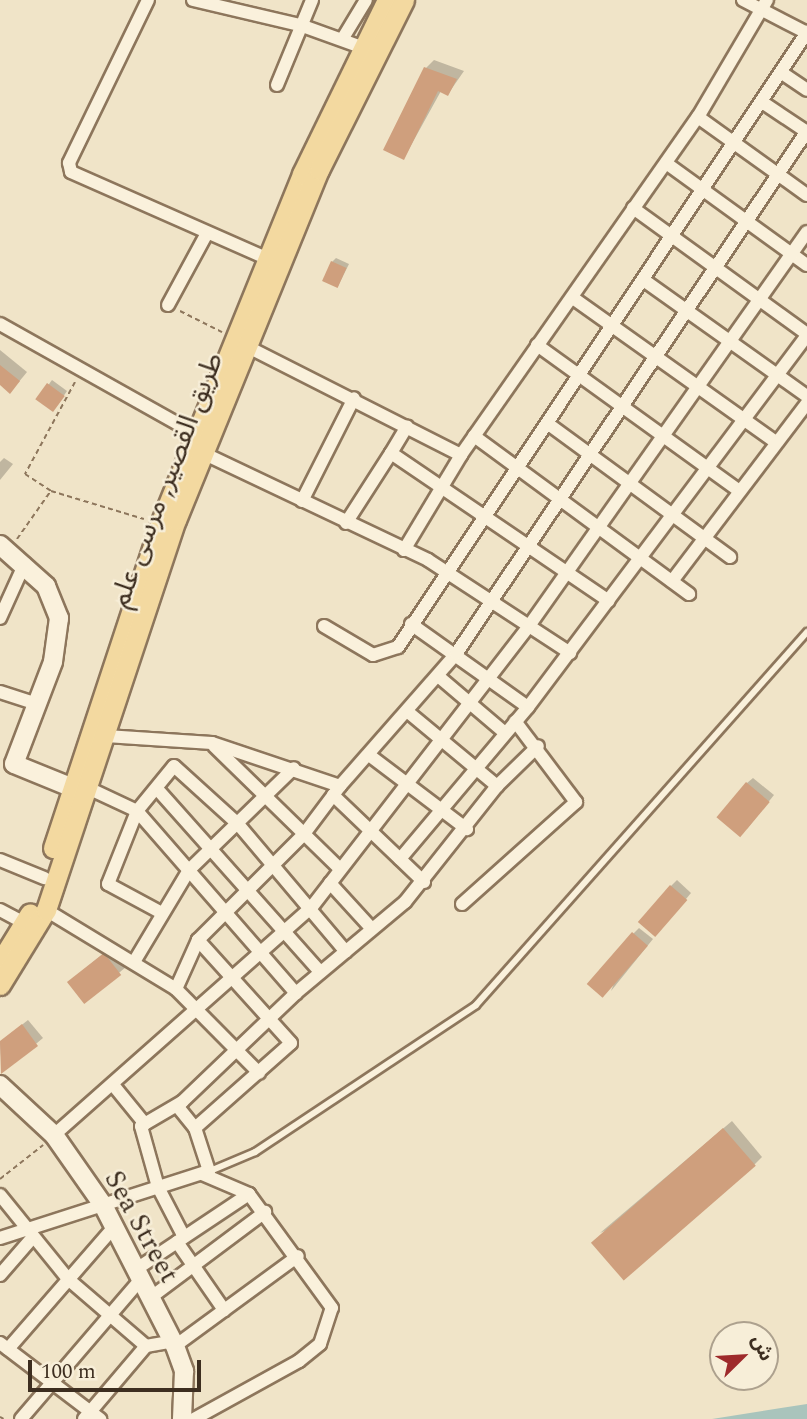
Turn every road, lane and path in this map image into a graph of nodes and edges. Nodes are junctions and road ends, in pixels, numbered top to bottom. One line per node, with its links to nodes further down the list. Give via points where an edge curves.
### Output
1 (148, 0): 28 (street, via 69,167 80,179)
2 (193, 0): 8 (street)
3 (312, 0): 10 (street)
4 (366, 0): 12 (street)
5 (387, 0): 13 (main road, طريق القصير, مرسى علم)
6 (404, 0): 43 (main road, طريق القصير, مرسى علم, via 319,170)
7 (743, 0): 9 (street)
8 (217, 4): 10 (street)
9 (764, 5): 11 (street); 18 (street)
10 (300, 25): 12 (street); 15 (street)
11 (807, 32): 14 (street)
12 (343, 38): 13 (street)
13 (361, 47): 31 (main road, طريق القصير, مرسى علم)
14 (782, 74): 16 (street); 17 (street)
15 (277, 85)
16 (807, 90)
17 (762, 102): 19 (street); 20 (street)
18 (698, 117): 20 (street); 21 (street)
19 (807, 132): 22 (street)
20 (734, 144): 22 (street); 23 (street)
21 (666, 163): 23 (street); 25 (street)
22 (777, 175): 24 (street); 26 (street)
23 (707, 188): 26 (street); 29 (street)
24 (807, 195)
25 (633, 208): 29 (street); 35 (street)
26 (746, 219): 30 (street); 32 (street)
27 (807, 233): 30 (street)
28 (205, 235): 31 (street); 37 (street)
29 (675, 235): 32 (street); 34 (street)
30 (792, 252): 33 (street); 36 (street)
31 (268, 259): 43 (main road, طريق القصير, مرسى علم)
32 (715, 265): 36 (street); 38 (street)
33 (807, 265)
34 (645, 281): 38 (street); 40 (street)
35 (573, 298): 40 (street); 44 (street)
36 (757, 298): 41 (street); 42 (street)
37 (168, 306): 43 (path)
38 (685, 310): 42 (street); 45 (street)
39 (0, 324): 46 (street)
40 (614, 327): 45 (street); 48 (street)
41 (807, 334): 47 (street)
42 (726, 341): 47 (street); 49 (street)
43 (242, 343): 51 (street); 60 (main road, طريق القصير, مرسى علم)
44 (537, 345): 48 (street); 58 (street)
45 (653, 355): 49 (street); 53 (street)
46 (81, 372): 60 (street); 69 (path, via 25,474)
47 (775, 374): 50 (street); 54 (street)
48 (579, 376): 53 (street); 55 (street)
49 (697, 385): 54 (street); 57 (street)
50 (807, 396)
51 (354, 398): 56 (street); 71 (street)
52 (807, 403): 59 (street)
53 (621, 404): 57 (street); 61 (street)
54 (743, 416): 59 (street); 65 (street)
55 (547, 423): 61 (street); 64 (street)
56 (407, 426): 62 (street); 63 (street)
57 (662, 432): 65 (street); 66 (street)
58 (474, 436): 63 (street); 64 (street)
59 (776, 442): 68 (street)
60 (203, 444): 71 (street); 75 (main road, طريق القصير, مرسى علم); 106 (main road, طريق القصير, مرسى علم)
61 (590, 452): 66 (street); 70 (street)
62 (391, 453): 67 (street); 74 (street)
63 (461, 455): 67 (street)
64 (518, 467): 70 (street); 73 (street)
65 (707, 468): 68 (street); 72 (street)
66 (630, 479): 72 (street); 76 (street)
67 (442, 486): 73 (street); 80 (street)
68 (737, 489): 77 (street)
69 (51, 491): 75 (path); 79 (path)
70 (560, 496): 76 (street); 78 (street)
71 (302, 501): 74 (street)
72 (674, 510): 77 (street); 81 (street)
73 (485, 516): 78 (street); 84 (street)
74 (346, 523): 80 (street)
75 (160, 524): 118 (main road, طريق القصير, مرسى علم)
76 (600, 525): 81 (street); 85 (street)
77 (705, 533): 82 (street); 86 (street)
78 (527, 546): 85 (street); 88 (street)
79 (2, 547): 83 (street)
80 (404, 550): 84 (street)
81 (640, 556): 86 (street); 89 (street)
82 (730, 557)
83 (25, 563): 90 (street); 101 (street, via 53,595 59,618)
84 (449, 571): 88 (street); 91 (street)
85 (568, 572): 89 (street); 93 (street)
86 (672, 581): 87 (street)
87 (689, 594)
88 (490, 600): 93 (street); 95 (street)
89 (609, 601): 96 (street)
90 (0, 618)
91 (411, 624): 92 (street, via 398,646 373,655); 95 (street)
92 (324, 626)
93 (529, 626): 96 (street); 98 (street)
94 (807, 632): 167 (lane, via 476,1005 255,1152)
95 (456, 653): 97 (street); 98 (street)
96 (570, 653): 102 (street)
97 (438, 676): 100 (street); 103 (street)
98 (490, 677): 100 (street); 102 (street)
99 (0, 692): 101 (street)
100 (470, 703): 105 (street); 107 (street)
101 (37, 704): 112 (street)
102 (528, 707): 104 (street)
103 (408, 712): 107 (street); 111 (street)
104 (516, 721): 105 (street); 110 (street)
105 (505, 733): 115 (street)
106 (106, 736): 109 (street); 118 (main road, طريق القصير, مرسى علم)
107 (441, 739): 115 (street); 116 (street)
108 (212, 743): 109 (street); 114 (street); 121 (street)
109 (186, 745): 113 (street)
110 (538, 746): 117 (street); 138 (street, via 575,793 575,804)
111 (369, 755): 116 (street); 119 (street)
112 (7, 760): 118 (street)
113 (174, 766): 120 (street); 124 (street)
114 (294, 768): 119 (street); 121 (street)
115 (475, 768): 117 (street); 122 (street)
116 (407, 782): 122 (street); 126 (street)
117 (497, 786): 125 (street)
118 (80, 788): 123 (street); 134 (main road, طريق القصير, مرسى علم); 141 (main road, طريق القصير, مرسى علم)
119 (337, 790): 126 (street); 127 (street)
120 (159, 791): 123 (street); 128 (street)
121 (264, 796): 124 (street); 127 (street)
122 (441, 808): 125 (street); 129 (street)
123 (137, 811): 133 (street); 142 (street, via 108,884)
124 (238, 824): 128 (street); 131 (street)
125 (467, 829): 135 (street)
126 (370, 831): 129 (street); 132 (street)
127 (304, 834): 131 (street); 132 (street)
128 (212, 847): 133 (street); 137 (street)
129 (400, 859): 135 (street)
130 (0, 860): 134 (street)
131 (273, 865): 137 (street); 139 (street)
132 (340, 867): 136 (street)
133 (189, 870): 142 (street); 143 (street)
134 (44, 878): 144 (main road, طريق القصير, مرسى علم)
135 (424, 882): 145 (street)
136 (330, 883): 139 (street); 145 (street)
137 (247, 888): 143 (street); 146 (street)
138 (462, 904)
139 (311, 908): 146 (street); 148 (street)
140 (0, 910): 144 (street)
141 (46, 910): 151 (street); 154 (main road, طريق القصير, مرسى علم)
142 (160, 912): 151 (street)
143 (222, 912): 147 (street); 149 (street)
144 (26, 924): 150 (main road, طريق القصير, مرسى علم)
145 (372, 929): 148 (street)
146 (286, 930): 149 (street); 152 (street)
147 (198, 940): 153 (street); 155 (street)
148 (346, 952): 152 (street)
149 (260, 953): 153 (street); 156 (street)
150 (0, 962)
151 (134, 962): 155 (street)
152 (320, 971): 156 (street)
153 (231, 977): 157 (street); 158 (street)
154 (0, 985)
155 (176, 989): 157 (street)
156 (296, 993): 158 (street)
157 (198, 1006): 159 (street); 162 (street)
158 (269, 1017): 159 (street); 160 (street, via 291,1043)
159 (237, 1048): 160 (street); 163 (street)
160 (259, 1073): 165 (street)
161 (0, 1085): 166 (street, Sea Street)
162 (114, 1086): 164 (street); 166 (street)
163 (177, 1106): 164 (street); 165 (street)
164 (145, 1124): 169 (street, via 140,1130)
165 (195, 1128): 167 (street)
166 (54, 1135): 168 (path); 172 (street, Sea Street)
167 (205, 1173): 169 (street); 170 (street)
168 (0, 1179)
169 (158, 1187): 172 (street); 177 (street)
170 (249, 1194): 173 (street); 177 (street)
171 (0, 1195): 175 (street)
172 (103, 1205): 174 (street, Sea Street); 175 (street)
173 (265, 1212): 178 (street); 179 (street)
174 (114, 1227): 180 (street, Sea Street); 182 (street)
175 (29, 1233): 176 (street); 181 (street); 182 (street)
176 (0, 1238)
177 (181, 1240): 179 (street); 180 (street)
178 (298, 1256): 184 (street); 195 (street, via 330,1296 332,1318 320,1344)
179 (194, 1266): 183 (street); 184 (street)
180 (138, 1274): 183 (street, Sea Street); 185 (street)
181 (0, 1275)
182 (68, 1279): 185 (street); 187 (street)
183 (150, 1298): 186 (street, Sea Street)
184 (224, 1310): 186 (street)
185 (107, 1311): 188 (street); 189 (street)
186 (174, 1344): 188 (street); 194 (street, Sea Street, via 184,1371)
187 (4, 1346): 189 (street)
188 (146, 1346): 191 (street)
189 (49, 1381): 191 (street); 193 (street)
190 (0, 1416): 192 (path)
191 (92, 1417)
192 (4, 1419)
193 (21, 1419)
194 (182, 1419)
195 (194, 1419)

